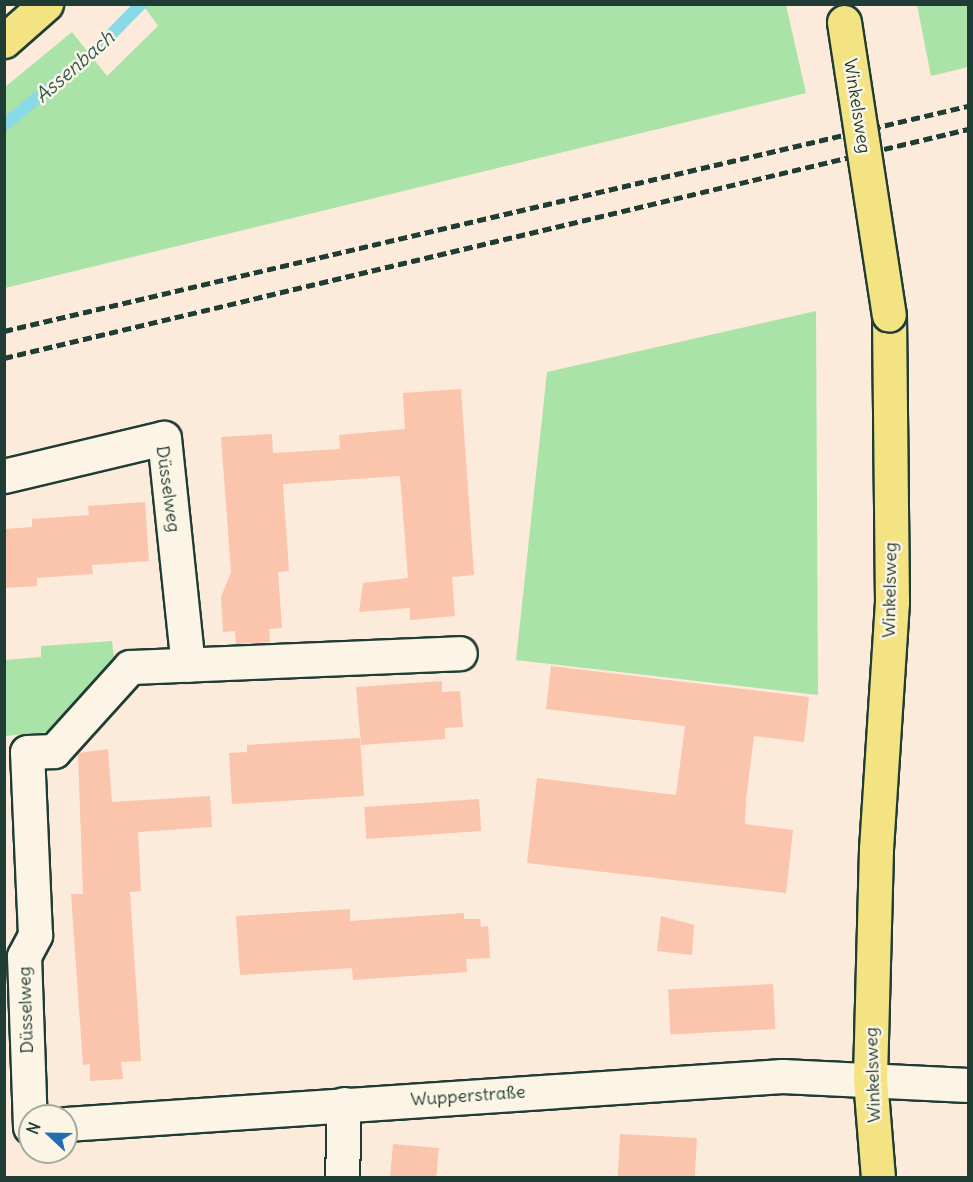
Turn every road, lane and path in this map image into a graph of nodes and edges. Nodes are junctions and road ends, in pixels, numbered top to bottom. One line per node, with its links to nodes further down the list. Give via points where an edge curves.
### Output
1 (46, 4): 3 (main road)
2 (843, 13): 8 (main road, Winkelsweg, bridge, via 889,315 892,602 876,849)
3 (4, 41)
4 (4, 476): 6 (street, Düsselweg, via 164,438)
5 (460, 653): 6 (street, Düsselweg)
6 (188, 664): 7 (street, Düsselweg, via 130,667 54,751)
7 (16, 753): 10 (street, Düsselweg, via 35,935 24,956)
8 (870, 1078): 9 (street, Wupperstraße); 11 (street, Wupperstraße, via 782,1076); 14 (main road, Winkelsweg)
9 (969, 1085)
10 (29, 1104)
11 (344, 1104): 12 (street, Wupperstraße); 13 (street)
12 (78, 1123)
13 (342, 1178)
14 (878, 1178)

